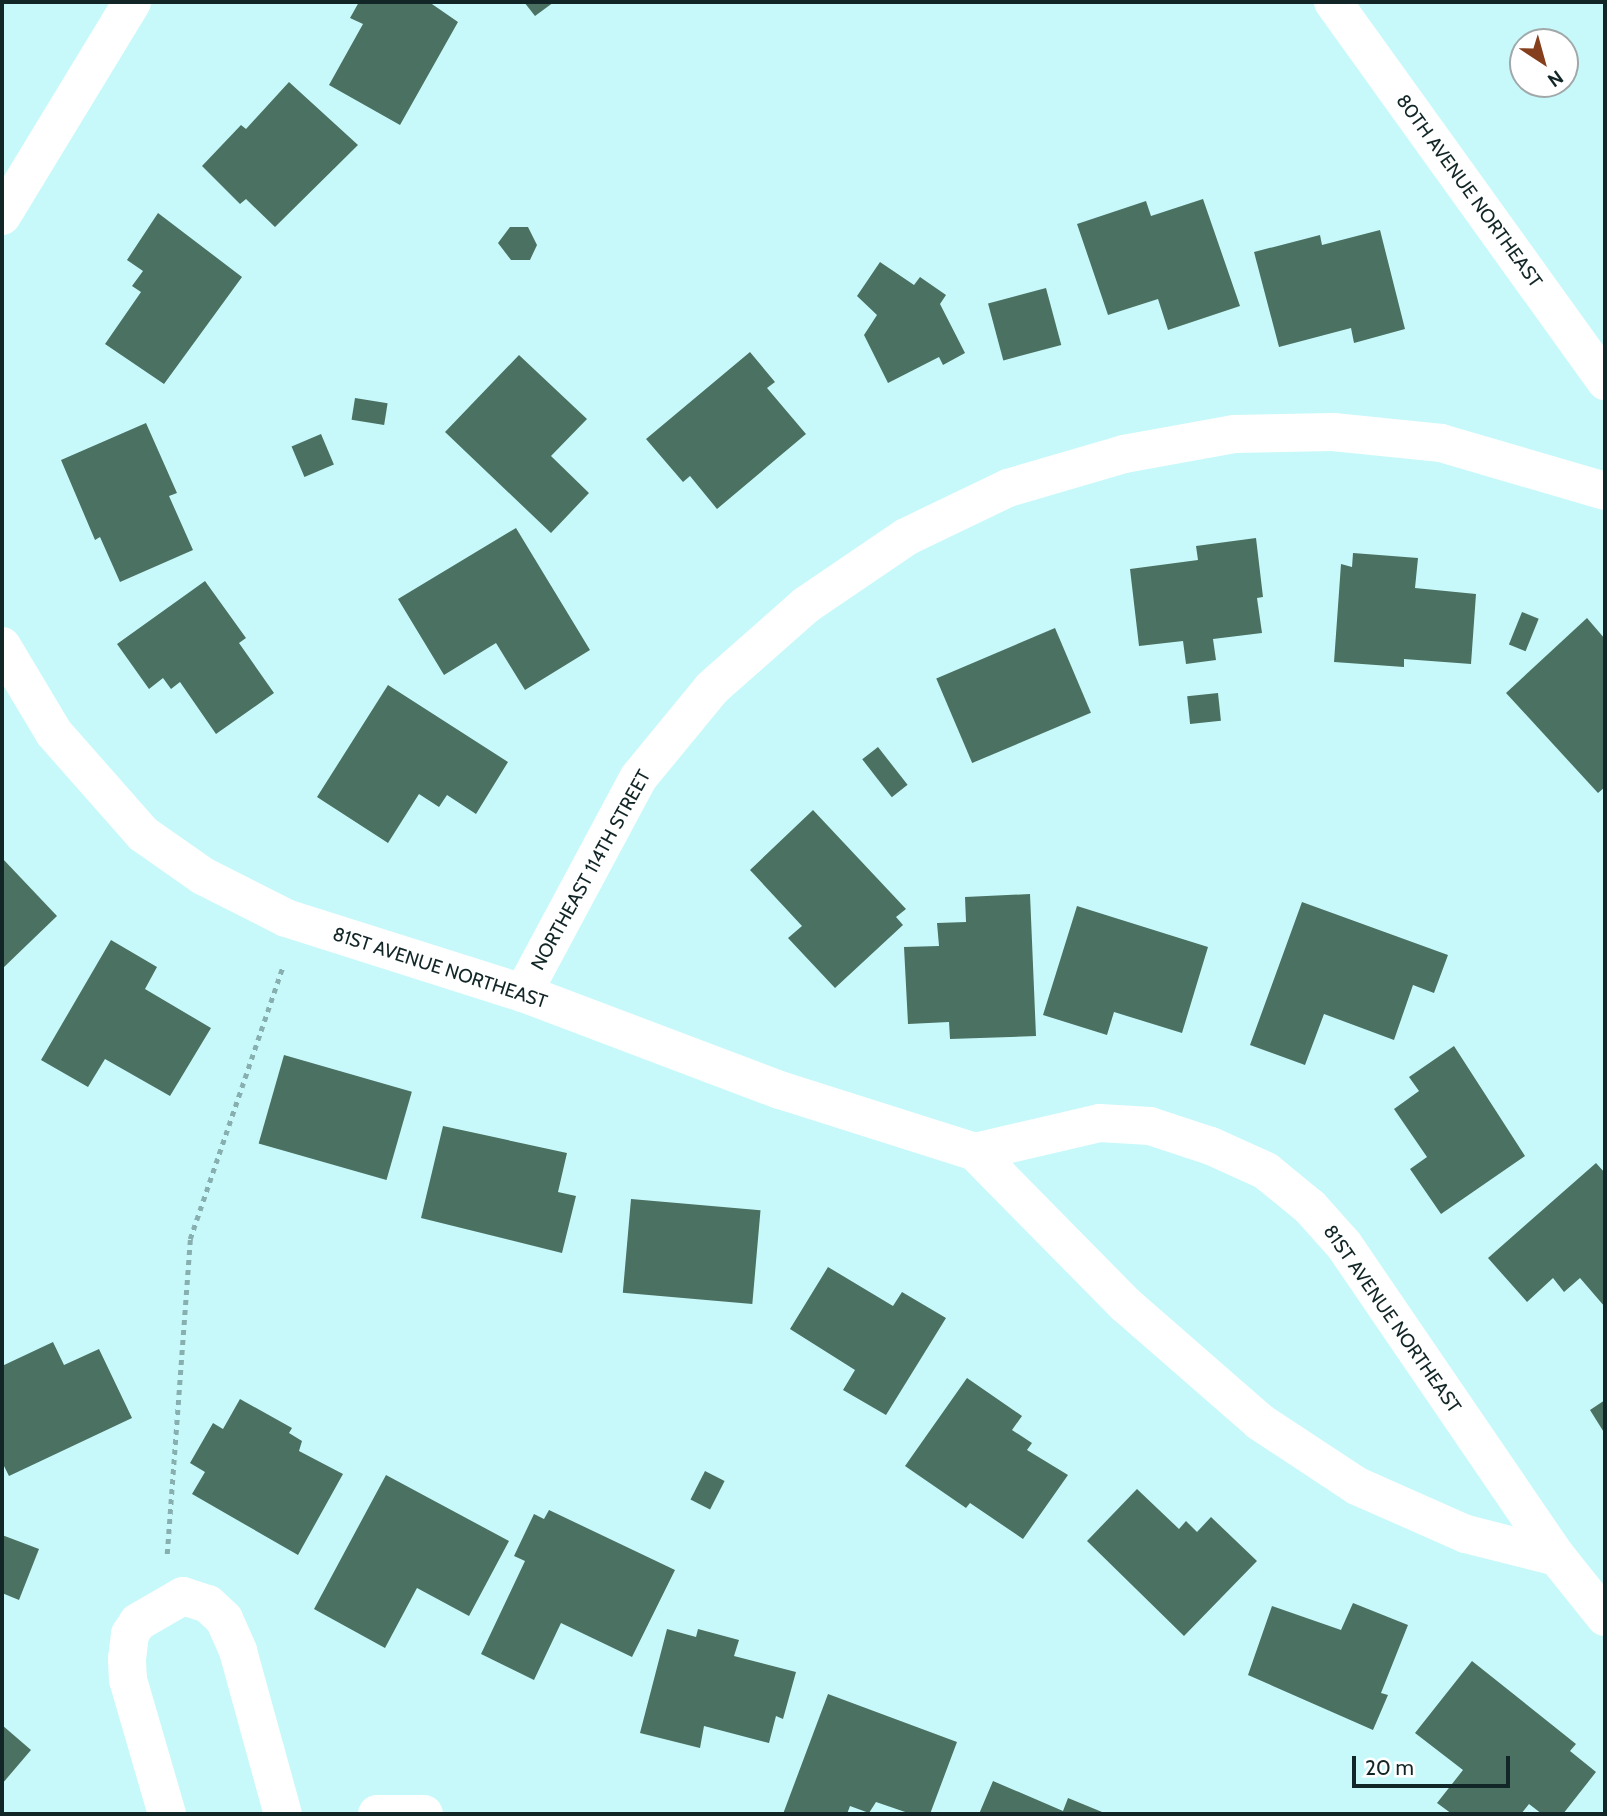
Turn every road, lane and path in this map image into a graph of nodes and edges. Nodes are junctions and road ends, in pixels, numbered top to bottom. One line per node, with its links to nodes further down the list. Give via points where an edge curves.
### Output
1 (132, 2): 3 (street)
2 (1333, 2): 4 (street, 80TH AVENUE NORTHEAST)
3 (2, 216)
4 (1605, 381)
5 (1605, 491): 8 (street, NORTHEAST 114TH STREET, via 1441,443 1333,432 1234,434 1124,454 996,494 906,537 839,582 712,688 639,777)
6 (2, 648): 8 (street, 81ST AVENUE NORTHEAST, via 54,733 107,794 143,834 202,876 286,918)
7 (285, 958): 11 (path, via 190,1239)
8 (523, 993): 9 (street, 81ST AVENUE NORTHEAST, via 780,1090)
9 (975, 1153): 10 (street, 81ST AVENUE NORTHEAST, via 1126,1306 1260,1422 1357,1486 1466,1534); 10 (street, 81ST AVENUE NORTHEAST, via 1100,1123 1150,1126 1266,1171 1344,1245)
10 (1557, 1557): 12 (street, 81ST AVENUE NORTHEAST)
11 (167, 1562)
12 (1605, 1617)
13 (167, 1814): 14 (street, via 128,1680 127,1659 130,1634 138,1622 183,1596 208,1604 224,1619 238,1651)
14 (283, 1814)
15 (377, 1814): 16 (street)
16 (424, 1814)

